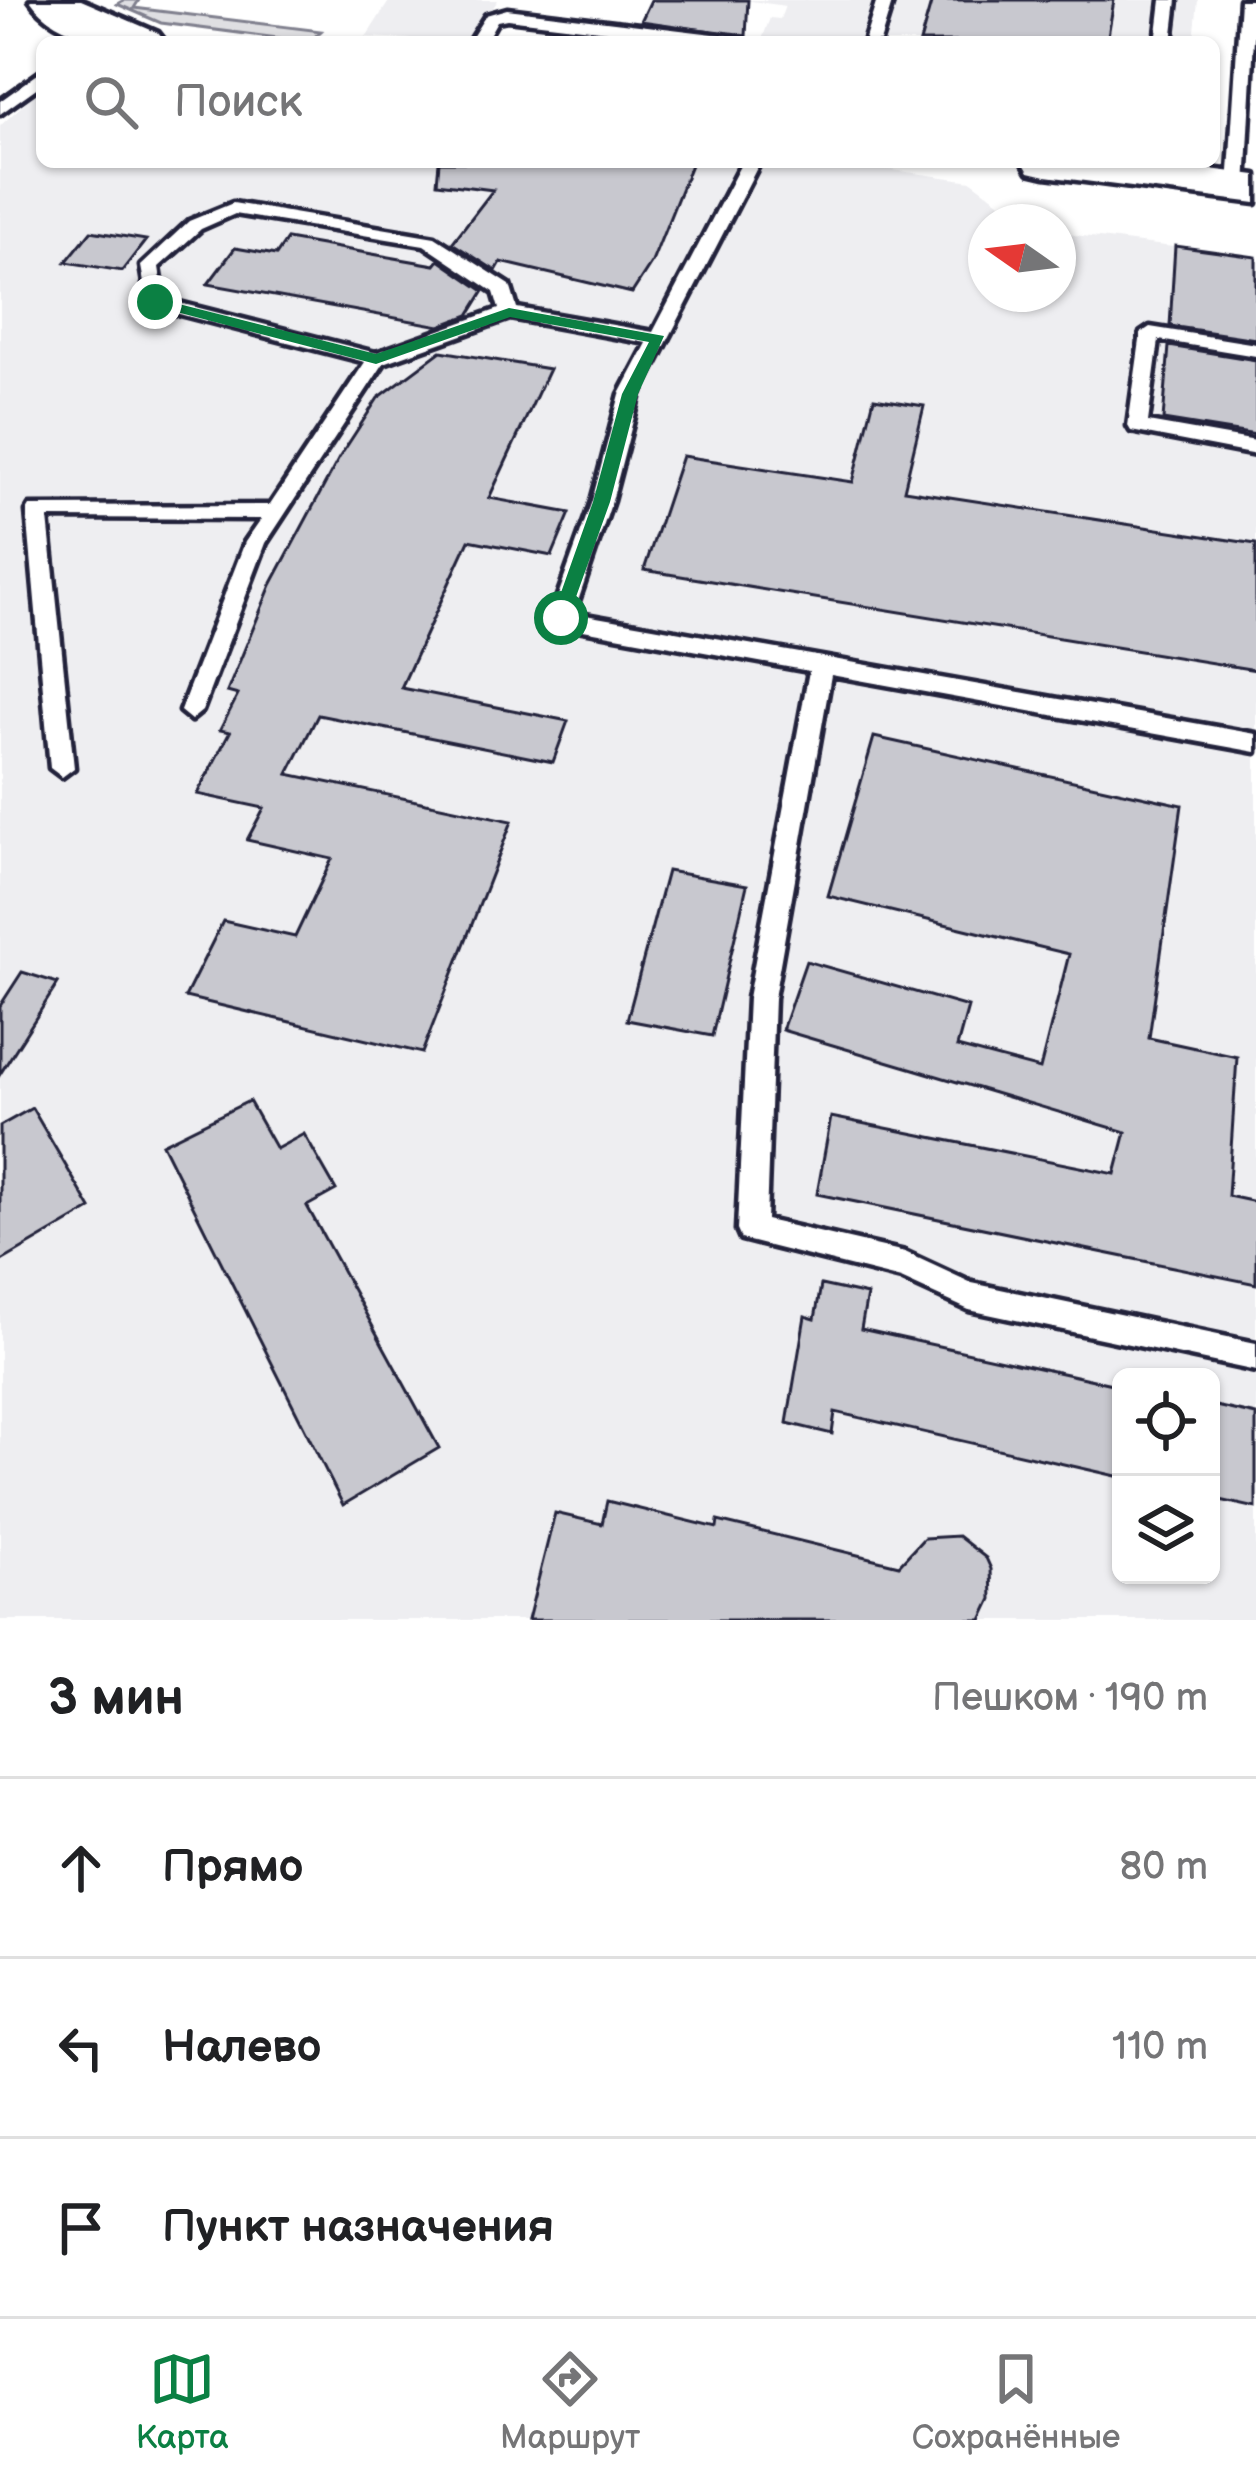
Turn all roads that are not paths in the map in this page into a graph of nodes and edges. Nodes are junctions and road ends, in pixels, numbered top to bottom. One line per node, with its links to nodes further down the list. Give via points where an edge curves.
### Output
1 (51, 0): 5 (main road)
2 (885, 0): 8 (lane)
3 (1169, 0): 9 (lane)
4 (1247, 0): 13 (lane)
5 (98, 36)
6 (480, 36): 7 (lane, via 491,18 507,14)
7 (688, 36)
8 (874, 36)
9 (1165, 36)
10 (36, 65): 12 (lane)
11 (36, 81): 14 (lane)
12 (0, 92)
13 (1249, 105): 17 (lane)
14 (0, 109)
15 (748, 168): 19 (lane)
16 (1148, 168): 17 (main road)
17 (1247, 188)
18 (509, 312): 19 (lane); 21 (lane); 21 (lane, via 503,289 429,241 232,208 195,225 150,266 155,302)
19 (658, 339): 24 (lane, via 630,394 561,618)
20 (1256, 350): 22 (lane, via 1150,333 1138,426)
21 (376, 359): 23 (lane)
22 (1256, 448)
23 (276, 512): 25 (lane, via 256,542); 27 (lane, via 37,511)
24 (821, 665): 26 (lane); 28 (lane, via 761,998 751,1230 905,1266 969,1296)
25 (190, 711)
26 (1256, 743)
27 (62, 768)
28 (1256, 1357)

